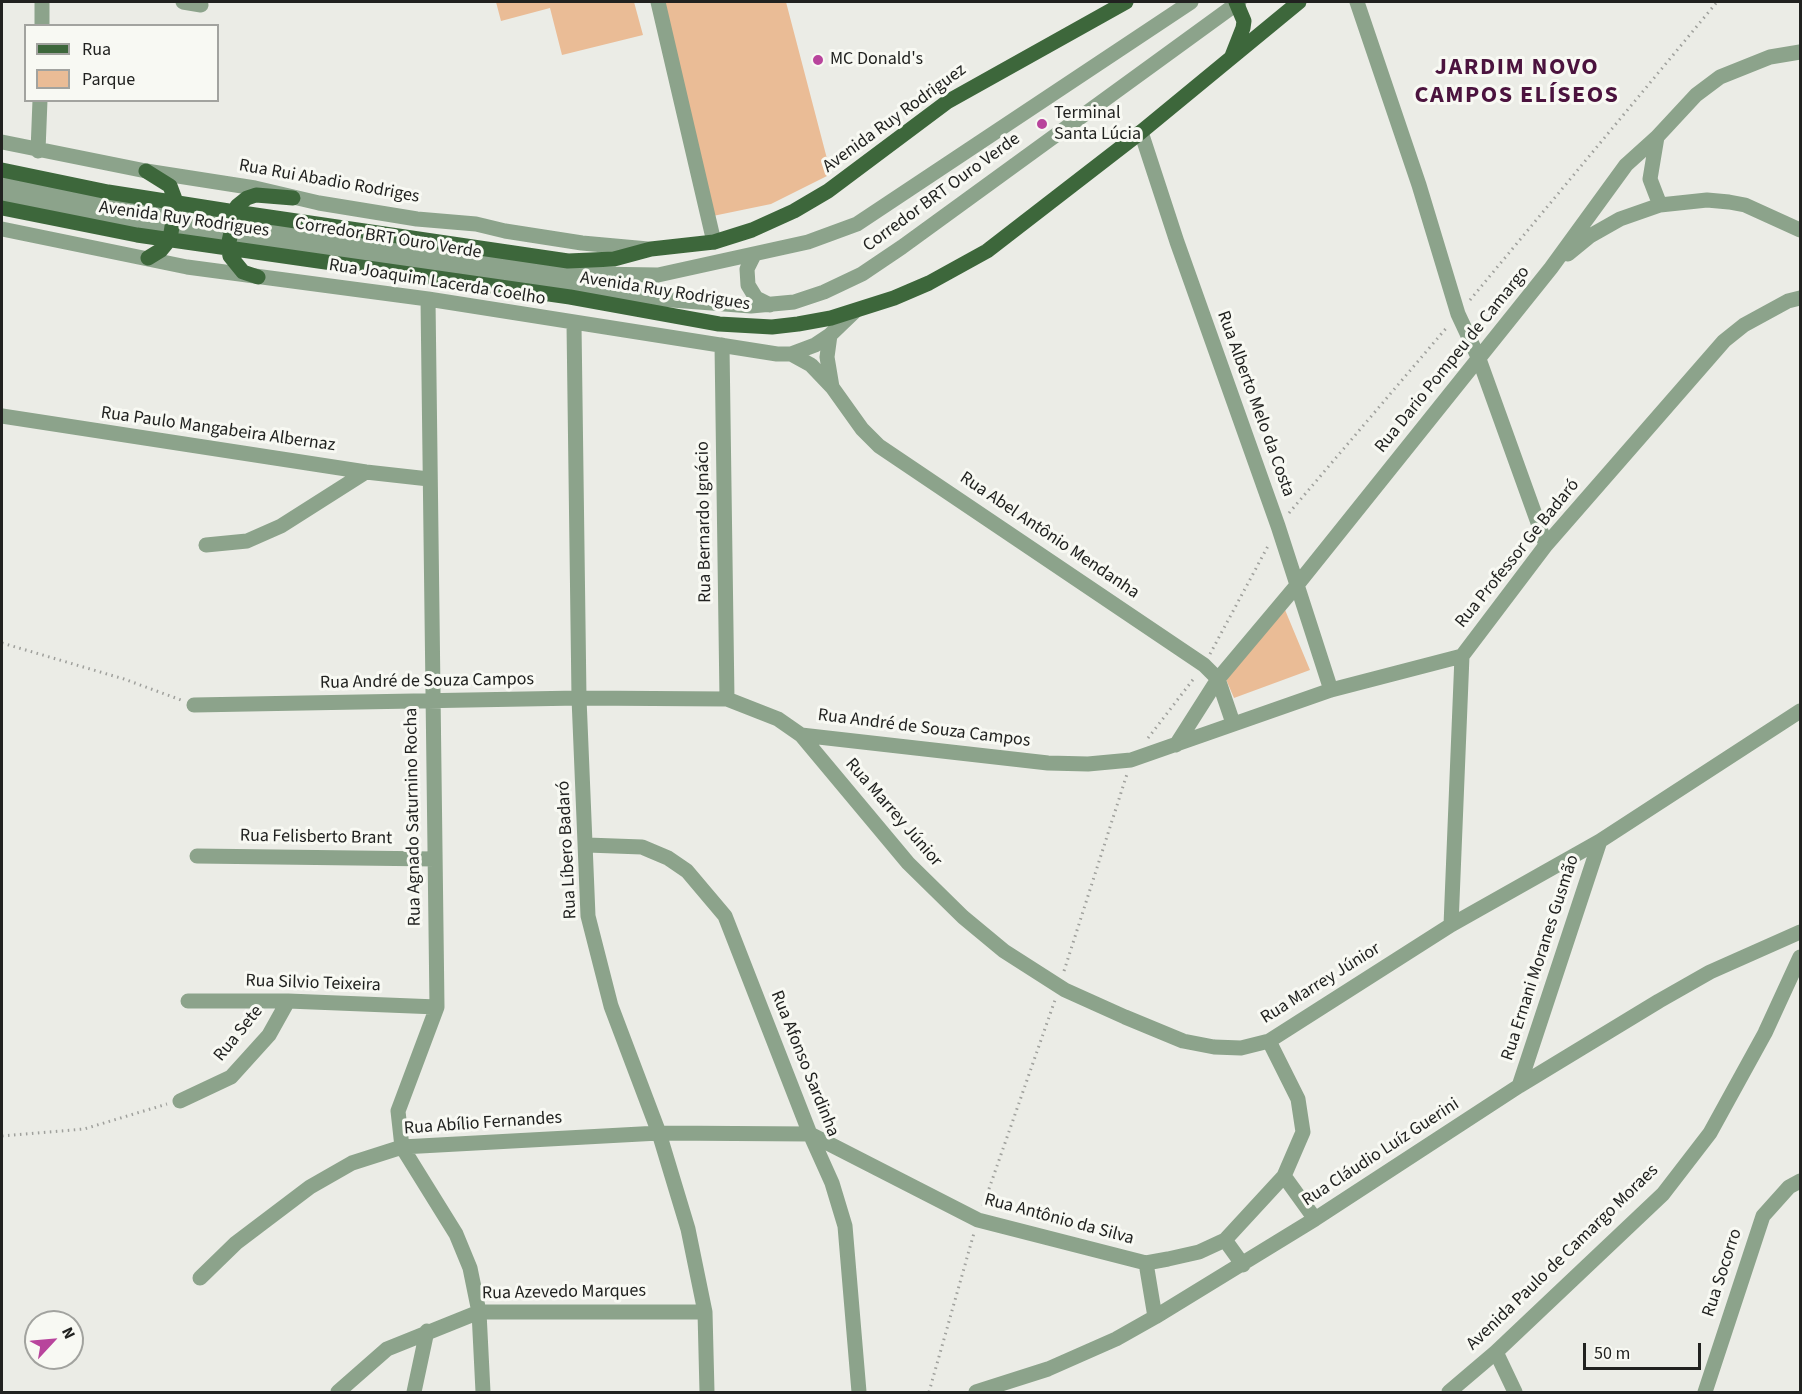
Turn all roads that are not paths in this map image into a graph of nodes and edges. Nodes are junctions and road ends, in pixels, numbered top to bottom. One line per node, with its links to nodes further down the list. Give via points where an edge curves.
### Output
1 (42, 2): 10 (street)
2 (183, 2): 9 (street)
3 (658, 2): 29 (street)
4 (1126, 2): 29 (main road, Avenida Ruy Rodriguez, via 946,102 828,191 762,225)
5 (1191, 2): 31 (street, Corredor BRT Ouro Verde, via 857,225)
6 (1237, 2): 12 (main road, via 1244,21); 37 (street, Corredor BRT Ouro Verde, via 862,274 824,292)
7 (1299, 2): 12 (main road, Avenida Ruy Rodrigues)
8 (1357, 2): 43 (street, via 1458,314)
9 (201, 5)
10 (42, 24)
11 (1800, 52): 15 (street, Rua Dario Pompeu de Camargo, via 1770,57 1720,77 1696,95)
12 (1229, 61): 14 (main road, Avenida Ruy Rodrigues)
13 (40, 102): 17 (street)
14 (1141, 132): 38 (main road, Avenida Ruy Rodrigues, via 987,251 929,284); 50 (street, Rua Alberto Melo da Costa)
15 (1657, 137): 23 (street, via 1650,179); 33 (street, Rua Dario Pompeu de Camargo, via 1626,165)
16 (2, 142): 17 (street, Rua Rui Abadio Rodriges)
17 (38, 151): 19 (street, Rua Rui Abadio Rodriges)
18 (2, 170): 25 (main road, Avenida Ruy Rodrigues, via 108,192)
19 (146, 171): 22 (street, Rua Rui Abadio Rodriges); 25 (main road, via 170,186)
20 (2, 183): 25 (street)
21 (2, 196): 25 (street, via 74,211)
22 (293, 198): 27 (main road, via 251,196 240,203); 30 (street, Rua Rui Abadio Rodriges, via 582,243)
23 (1660, 205): 28 (street, via 1729,202 1745,205); 33 (street, via 1620,219 1590,236)
24 (2, 208): 25 (main road, Avenida Ruy Rodrigues)
25 (173, 220): 27 (main road, Avenida Ruy Rodrigues); 27 (main road, Avenida Ruy Rodrigues); 32 (main road, via 161,250)
26 (2, 229): 32 (street, Rua Joaquim Lacerda Coelho)
27 (231, 229): 30 (main road, Avenida Ruy Rodrigues, via 568,261 614,259); 31 (street, Corredor BRT Ouro Verde, via 591,274 658,275); 34 (main road, via 230,256 237,268); 37 (street, Corredor BRT Ouro Verde, via 659,299); 38 (main road, Avenida Ruy Rodrigues, via 719,324 772,327)
28 (1800, 230)
29 (714, 242): 30 (main road, Avenida Ruy Rodrigues)
30 (651, 249)
31 (754, 255): 37 (street, via 747,269 748,285 756,298)
32 (148, 258): 34 (street, Rua Joaquim Lacerda Coelho)
33 (1551, 268): 43 (street, Rua Dario Pompeu de Camargo)
34 (258, 277): 36 (street, Rua Joaquim Lacerda Coelho)
35 (1800, 298): 49 (street, Rua Professor Ge Badaró, via 1744,325 1724,341)
36 (428, 299): 39 (street, Rua Joaquim Lacerda Coelho); 47 (street, Rua Agnado Saturnino Rocha)
37 (770, 305)
38 (855, 311): 40 (street, Rua Joaquim Lacerda Coelho)
39 (574, 324): 41 (street, Rua Joaquim Lacerda Coelho); 54 (street, Rua Líbero Badaró)
40 (830, 335): 42 (street, Rua Joaquim Lacerda Coelho); 44 (street, Rua Abel Antônio Mendanha, via 827,357)
41 (722, 345): 42 (street, Rua Joaquim Lacerda Coelho); 55 (street, Rua Bernardo Ignácio)
42 (791, 354): 44 (street, Rua Abel Antônio Mendanha, via 811,365)
43 (1479, 359): 49 (street); 50 (street, Rua Dario Pompeu de Camargo)
44 (832, 387): 52 (street, Rua Abel Antônio Mendanha, via 879,446 1204,665)
45 (2, 416): 46 (street, Rua Paulo Mangabeira Albernaz)
46 (366, 472): 47 (street, Rua Paulo Mangabeira Albernaz); 48 (street, via 281,526 247,541)
47 (429, 478): 56 (street, Rua Agnado Saturnino Rocha)
48 (206, 545)
49 (1546, 545): 51 (street, Rua Professor Ge Badaró)
50 (1297, 585): 52 (street, Rua Dario Pompeu de Camargo); 53 (street, Rua Alberto Melo da Costa)
51 (1462, 656): 53 (street, Rua André de Souza Campos); 66 (street, Rua Professor Ge Badaró)
52 (1218, 679): 59 (street, Rua Abel Antônio Mendanha); 61 (street, Rua Dario Pompeu de Camargo)
53 (1331, 690): 59 (street, Rua André de Souza Campos)
54 (579, 698): 55 (street, Rua André de Souza Campos); 56 (street, Rua André de Souza Campos); 63 (street, Rua Líbero Badaró)
55 (727, 699): 60 (street, Rua André de Souza Campos, via 778,719)
56 (432, 702): 57 (street, Rua André de Souza Campos); 65 (street, Rua Agnado Saturnino Rocha)
57 (194, 705)
58 (1800, 711): 62 (street, Rua Marrey Júnior)
59 (1233, 723): 61 (street, Rua André de Souza Campos)
60 (801, 735): 61 (street, Rua André de Souza Campos, via 1048,763 1131,760); 72 (street, Rua Marrey Júnior, via 908,863 1004,951 1060,986 1183,1041 1241,1048)
61 (1176, 745)
62 (1600, 841): 66 (street, Rua Marrey Júnior); 73 (street, Rua Ernani Moranes Gusmão)
63 (587, 844): 75 (street, Rua Líbero Badaró, via 588,916 611,1006); 76 (street, Rua Afonso Sardinha, via 642,847 668,858 687,871 726,916)
64 (197, 856): 65 (street, Rua Felisberto Brant)
65 (435, 859): 71 (street, Rua Agnado Saturnino Rocha)
66 (1451, 925): 72 (street, Rua Marrey Júnior)
67 (1800, 932): 73 (street, Rua Cláudio Luíz Guerini, via 1710,972)
68 (1800, 957): 89 (street, Avenida Paulo de Camargo Moraes, via 1765,1033 1710,1133 1663,1194)
69 (288, 1000): 70 (street, Rua Silvio Teixeira); 71 (street, Rua Silvio Teixeira); 74 (street, Rua Sete, via 268,1035 231,1077)
70 (188, 1001)
71 (437, 1007): 77 (street, Rua Agnado Saturnino Rocha, via 398,1111)
72 (1269, 1041): 78 (street, Rua Antônio da Silva, via 1298,1099 1303,1132)
73 (1519, 1086): 80 (street, Rua Cláudio Luíz Guerini)
74 (180, 1101)
75 (658, 1133): 76 (street, Rua Abílio Fernandes); 77 (street, Rua Abílio Fernandes); 86 (street, Rua Líbero Badaró, via 688,1228)
76 (810, 1134): 82 (street, Rua Antônio da Silva, via 978,1220); 94 (street, Rua Afonso Sardinha, via 832,1183 845,1226)
77 (402, 1147): 84 (street, Rua Abílio Fernandes, via 352,1163 310,1187 236,1243); 85 (street, via 456,1234 470,1268)
78 (1284, 1176): 80 (street); 81 (street, Rua Antônio da Silva)
79 (1800, 1181): 98 (street, Rua Socorro, via 1789,1187 1763,1216)
80 (1316, 1219): 83 (street, Rua Cláudio Luíz Guerini)
81 (1225, 1240): 82 (street, Rua Antônio da Silva, via 1199,1252); 83 (street)
82 (1146, 1263): 87 (street)
83 (1243, 1265): 87 (street, Rua Cláudio Luíz Guerini)
84 (201, 1278)
85 (479, 1312): 86 (street, Rua Azevedo Marques); 88 (street, Rua Azevedo Marques); 92 (street)
86 (705, 1312): 93 (street, Rua Líbero Badaró)
87 (1155, 1317): 95 (street, Rua Cláudio Luíz Guerini, via 1047,1369)
88 (427, 1331): 90 (street, Rua Azevedo Marques, via 387,1349); 91 (street)
89 (1497, 1352): 96 (street, Avenida Paulo de Camargo Moraes); 97 (street)
90 (338, 1392)
91 (414, 1392)
92 (483, 1392)
93 (707, 1392)
94 (859, 1392)
95 (976, 1392)
96 (1449, 1392)
97 (1515, 1392)
98 (1705, 1392)

